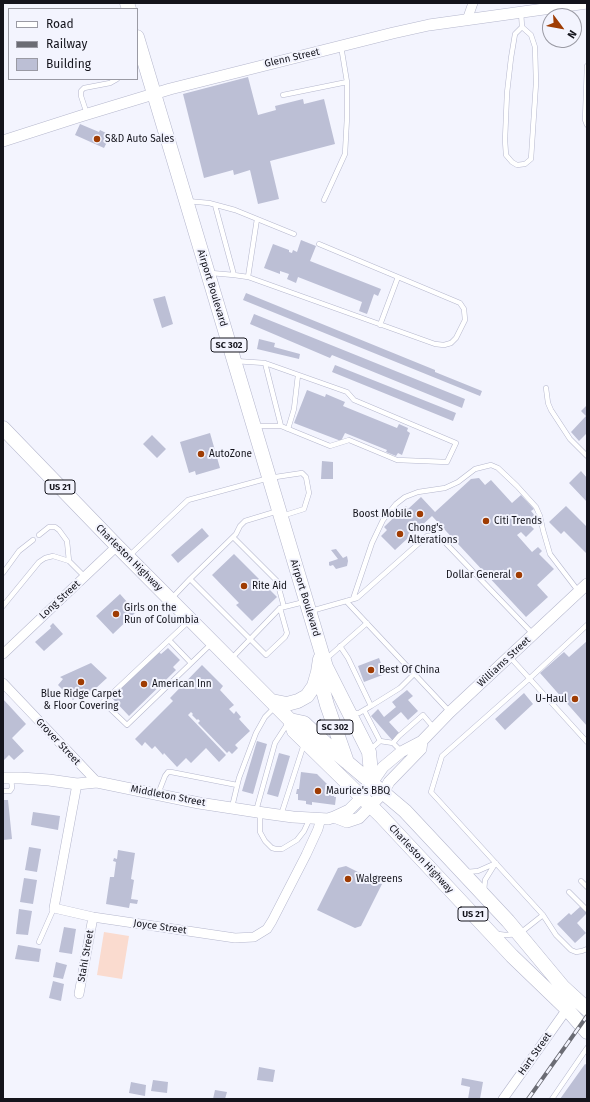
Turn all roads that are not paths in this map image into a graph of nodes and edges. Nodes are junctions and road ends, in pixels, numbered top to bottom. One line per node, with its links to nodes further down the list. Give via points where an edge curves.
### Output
1 (473, 3): 4 (street)
2 (581, 3): 3 (street, Glenn Street)
3 (521, 12): 4 (street, Glenn Street); 5 (lane)
4 (467, 20): 7 (street, Glenn Street, via 422,26)
5 (522, 27): 5 (lane, via 515,34 511,58 505,140 506,155 517,165 525,164 531,159 536,83 535,47 531,35)
6 (138, 40): 11 (main road, Airport Boulevard / SC 302)
7 (342, 46): 10 (lane); 11 (street, Glenn Street)
8 (587, 66): 14 (lane)
9 (115, 80): 13 (lane, via 81,91)
10 (347, 82): 12 (lane); 17 (lane, via 345,154)
11 (154, 94): 13 (street, Glenn Street); 16 (main road, Airport Boulevard / SC 302)
12 (283, 95)
13 (87, 114): 15 (street, Glenn Street)
14 (587, 125)
15 (3, 141)
16 (186, 200): 18 (lane); 22 (main road, Airport Boulevard / SC 302)
17 (324, 200)
18 (215, 205): 19 (lane); 23 (lane)
19 (257, 219): 20 (lane); 25 (lane)
20 (294, 234)
21 (319, 244): 24 (lane)
22 (207, 273): 23 (lane); 27 (main road, Airport Boulevard / SC 302)
23 (234, 275): 25 (lane)
24 (398, 277): 26 (lane); 26 (lane, via 460,303 464,309 465,320 456,338 444,345)
25 (248, 278): 26 (lane)
26 (380, 325)
27 (234, 360): 28 (lane); 31 (main road, Airport Boulevard / SC 302)
28 (265, 363): 29 (lane); 32 (lane)
29 (298, 375): 34 (lane, via 294,408); 34 (lane, via 347,392 354,400 456,443 447,462 397,460 349,440 330,446)
30 (546, 388): 35 (lane, via 551,410 570,439)
31 (253, 426): 32 (lane); 36 (main road, Airport Boulevard / SC 302)
32 (281, 426): 34 (lane)
33 (3, 428): 41 (main road, Charleston Highway / US 21)
34 (288, 429)
35 (587, 456)
36 (269, 478): 37 (main road, Airport Boulevard / SC 302); 37 (lane, via 302,473 306,477 309,493 304,509); 42 (lane, via 188,500)
37 (280, 514): 39 (lane, via 245,521); 52 (main road, Airport Boulevard / SC 302)
38 (39, 535): 43 (lane, via 49,527 59,530 67,541)
39 (233, 537): 46 (lane); 53 (lane, via 277,582)
40 (33, 540): 44 (lane, via 18,551)
41 (117, 546): 42 (main road, Charleston Highway / US 21); 45 (street, Long Street)
42 (128, 557): 48 (main road, Charleston Highway / US 21)
43 (69, 561): 45 (lane); 51 (lane, via 53,556 39,562)
44 (3, 573)
45 (85, 576): 62 (street, Long Street)
46 (190, 579): 48 (lane); 58 (lane)
47 (584, 587): 49 (lane, via 550,554 536,507 498,468 491,465 474,469 458,482 445,488 418,492 396,504 383,520 372,543); 57 (street, Williams Street)
48 (170, 599): 54 (main road, Charleston Highway / US 21)
49 (353, 599): 50 (lane); 57 (lane, via 427,536 438,535)
50 (346, 601): 52 (lane); 55 (lane)
51 (3, 606)
52 (307, 606): 53 (lane); 65 (main road, Airport Boulevard / SC 302)
53 (282, 608): 58 (lane); 58 (lane, via 287,633 285,637 266,655)
54 (190, 620): 59 (lane); 60 (main road, Charleston Highway / US 21)
55 (367, 623): 61 (lane); 67 (lane)
56 (587, 625): 68 (lane)
57 (533, 634): 63 (street, Williams Street)
58 (250, 639): 64 (lane)
59 (169, 640): 66 (lane); 66 (lane, via 103,702 127,725)
60 (213, 642): 64 (main road, Charleston Highway / US 21); 66 (lane)
61 (340, 646): 65 (lane); 71 (lane)
62 (3, 654)
63 (509, 656): 68 (lane); 74 (street, Williams Street)
64 (230, 660): 70 (main road, Charleston Highway / US 21)
65 (321, 662): 70 (main road, via 314,686 307,696 287,704); 73 (main road, Airport Boulevard / SC 302); 84 (main road, Airport Boulevard / SC 302, via 327,705)
66 (191, 663)
67 (414, 674): 71 (lane, via 400,688); 74 (lane)
68 (530, 679): 80 (lane); 97 (lane, via 442,756 431,792)
69 (3, 683): 86 (street, Grover Street)
70 (274, 703): 75 (main road, Charleston Highway / US 21); 89 (lane, via 256,733)
71 (371, 706): 72 (lane)
72 (364, 710): 73 (lane, via 359,713); 78 (lane)
73 (349, 712): 82 (main road, Airport Boulevard / SC 302)
74 (450, 712): 76 (street, Williams Street)
75 (290, 720): 77 (main road, Charleston Highway / US 21, via 294,731); 84 (main road, Charleston Highway / US 21, via 304,723); 94 (lane, via 275,743)
76 (434, 728): 79 (street, Williams Street); 81 (lane, via 423,715)
77 (305, 741): 92 (main road, Charleston Highway / US 21); 95 (lane)
78 (380, 741): 81 (lane); 82 (lane)
79 (422, 741): 83 (street, Williams Street); 87 (street, Williams Street, via 421,748)
80 (587, 742)
81 (393, 743): 83 (lane)
82 (369, 752): 87 (main road, Airport Boulevard / SC 302)
83 (401, 752): 87 (street, Williams Street, via 383,767)
84 (347, 762): 87 (main road, Charleston Highway / US 21); 92 (main road, Airport Boulevard / SC 302)
85 (7, 778): 88 (street, Middleton Street); 90 (lane, via 12,788 10,791)
86 (97, 782): 88 (street, Middleton Street); 91 (street, Middleton Street)
87 (381, 783): 92 (street, Middleton Street); 98 (main road, Charleston Highway / US 21)
88 (77, 784): 103 (street)
89 (237, 785): 91 (lane, via 168,772); 93 (lane)
90 (3, 791)
91 (158, 794): 93 (street, Middleton Street)
92 (367, 802): 96 (street, Middleton Street, via 359,818 347,822 334,817); 107 (main road, Charleston Highway / US 21)
93 (231, 808): 94 (street, Middleton Street)
94 (258, 812): 95 (street, Middleton Street); 96 (lane, via 260,832 265,841 276,849 282,849 297,840)
95 (281, 816): 96 (street, Middleton Street)
96 (316, 818): 106 (street, Joyce Street, via 318,829 272,921 254,937 235,938)
97 (496, 863): 98 (lane, via 478,871); 102 (lane, via 484,880); 105 (lane)
98 (462, 872): 102 (main road, Charleston Highway / US 21)
99 (581, 881): 100 (lane)
100 (587, 887)
101 (569, 892): 104 (lane)
102 (484, 895): 108 (main road, Charleston Highway / US 21)
103 (54, 908): 106 (street, Joyce Street); 109 (lane)
104 (587, 910)
105 (543, 915): 108 (lane); 110 (lane, via 571,950 576,952)
106 (93, 917): 111 (street, Stahl Street)
107 (492, 934): 108 (lane); 112 (main road, Charleston Highway / US 21)
108 (519, 934): 113 (main road, Charleston Highway / US 21, via 563,987)
109 (39, 942)
110 (587, 949)
111 (79, 994)
112 (567, 1009): 114 (main road, Charleston Highway / US 21); 116 (street, Hart Street)
113 (587, 1010)
114 (587, 1032)
115 (587, 1048): 117 (lane)
116 (503, 1099)
117 (552, 1099)

